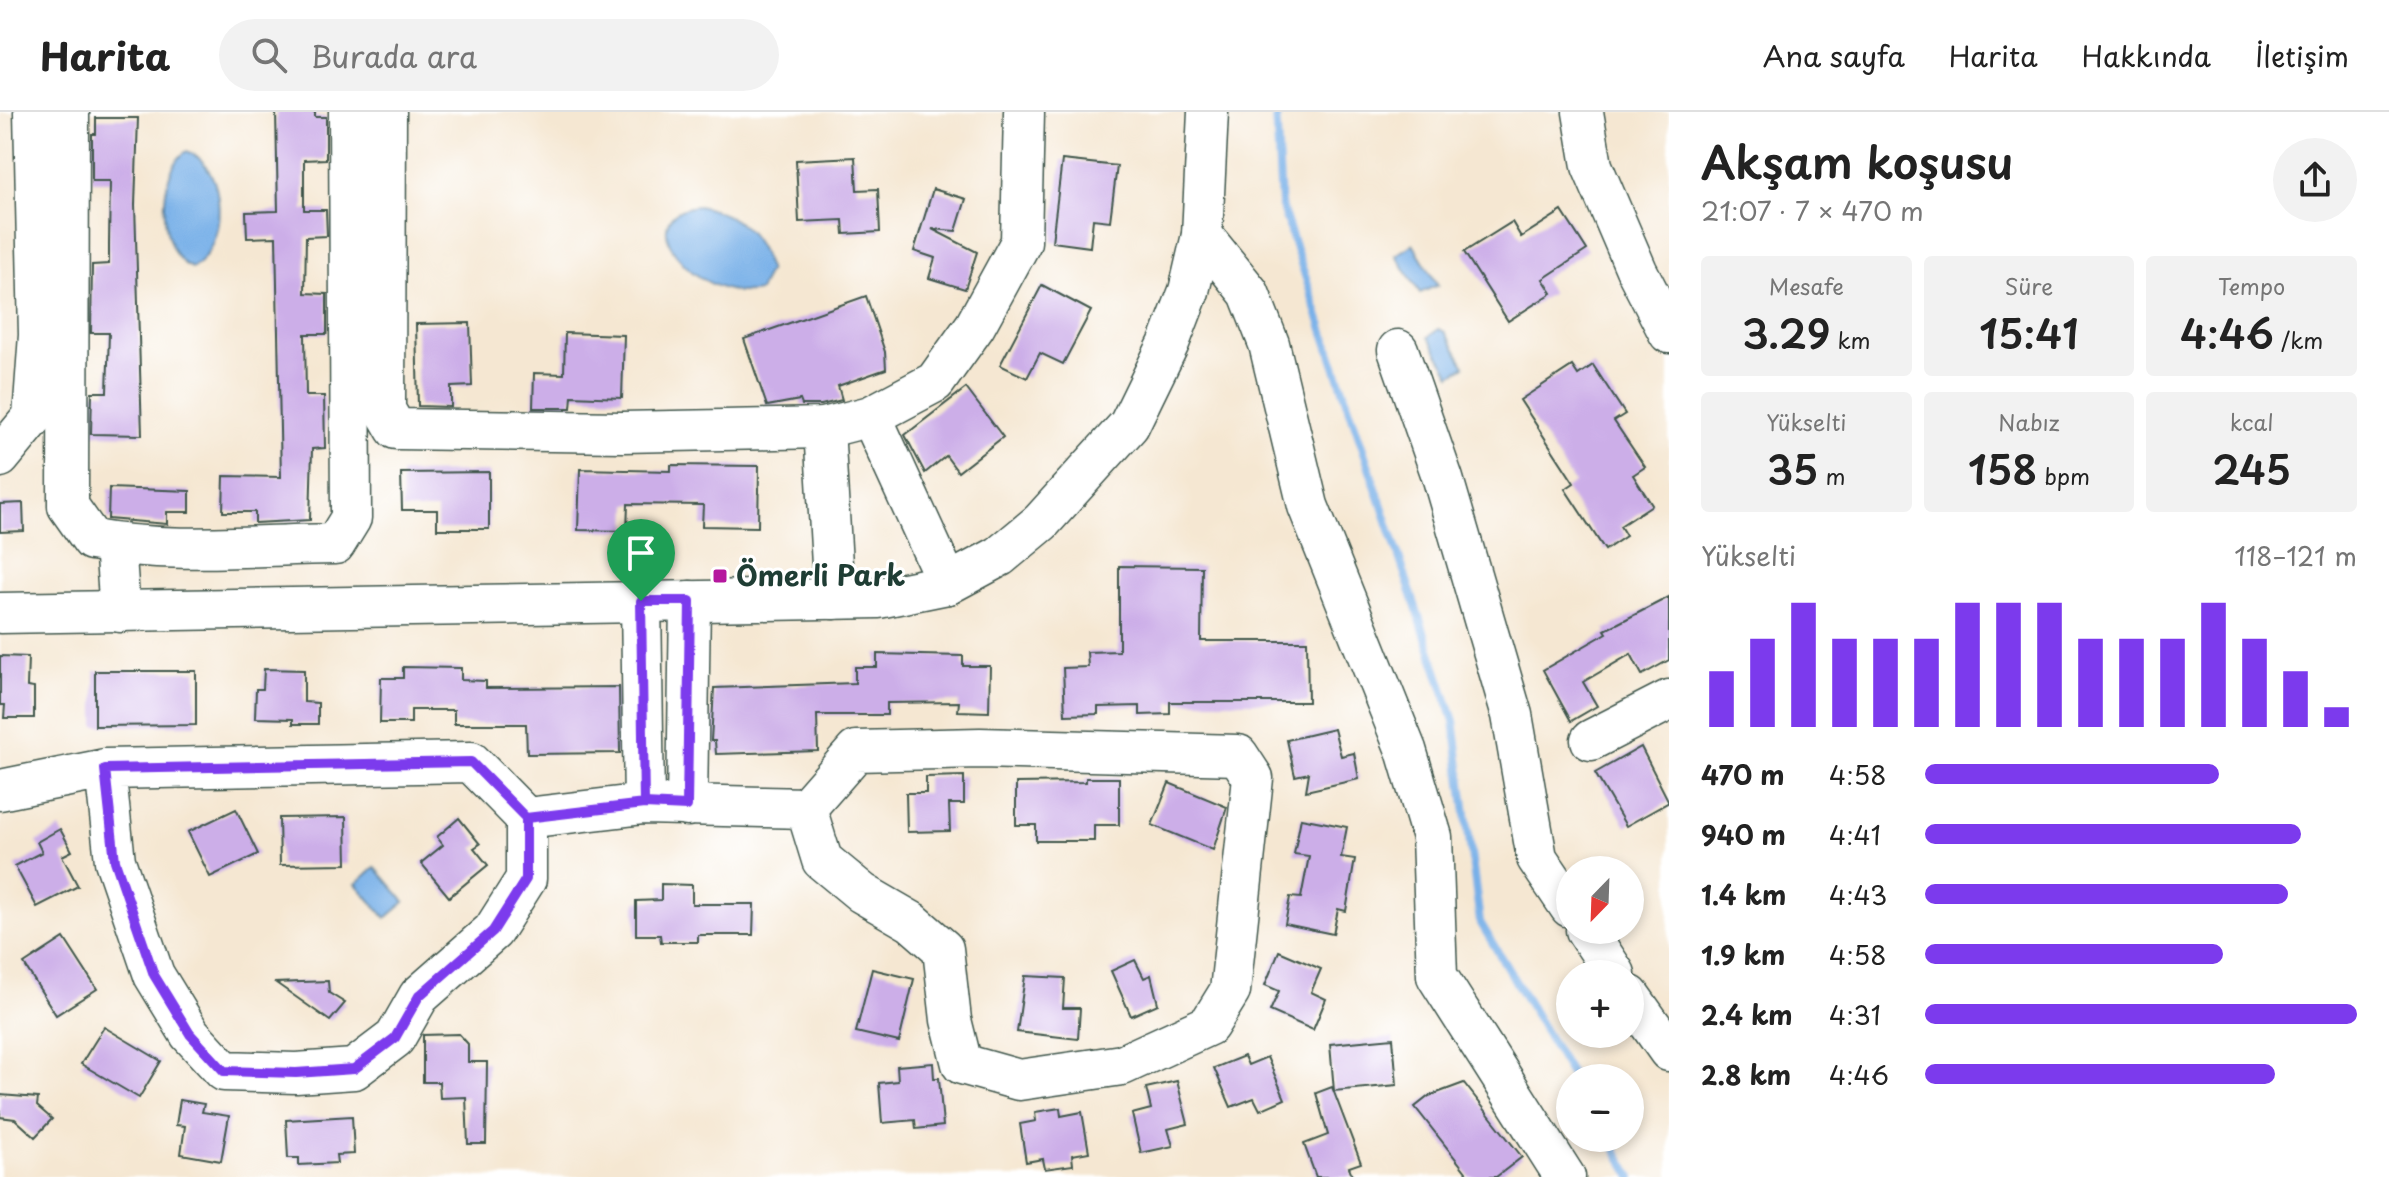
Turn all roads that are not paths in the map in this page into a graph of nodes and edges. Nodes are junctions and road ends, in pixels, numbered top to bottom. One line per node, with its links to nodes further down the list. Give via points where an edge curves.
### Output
1 (34, 112): 13 (street, via 39,335 33,417)
2 (69, 112): 14 (street, via 68,506 92,540)
3 (349, 112): 14 (street, via 351,518 335,544)
4 (386, 112): 12 (street, via 385,410 396,429)
5 (1024, 112): 11 (street, via 1021,242 975,326 935,382)
6 (1208, 112): 8 (street)
7 (1583, 112): 9 (street, via 1592,166)
8 (1202, 235): 15 (street, via 1184,304 1129,425 1041,522 1000,556); 30 (street, via 1249,293 1269,344 1308,506 1406,750 1432,837 1437,976)
9 (1669, 333)
10 (1398, 350): 29 (street, via 1443,479 1512,715 1537,858)
11 (871, 416): 12 (street); 15 (street)
12 (824, 428): 16 (street)
13 (0, 457)
14 (115, 544): 19 (street)
15 (948, 584): 16 (street, via 879,598)
16 (834, 599): 18 (street)
17 (641, 601): 18 (street); 19 (street); 25 (street)
18 (690, 601): 26 (street)
19 (120, 612): 20 (street)
20 (0, 613)
21 (1669, 700): 22 (street)
22 (1591, 740)
23 (105, 769): 24 (street); 28 (street, via 471,762); 28 (street, via 115,861 154,975 190,1034 224,1071 354,1069 395,1038 419,996 493,931 526,879)
24 (0, 790)
25 (644, 804): 26 (street); 28 (street)
26 (687, 806): 27 (street)
27 (806, 808): 27 (street, via 822,860 943,949 962,1064 1019,1080 1122,1065 1209,1025 1230,991 1253,778 1238,755 980,748 856,751)
28 (526, 818)
29 (1556, 886)
30 (1565, 1177)

